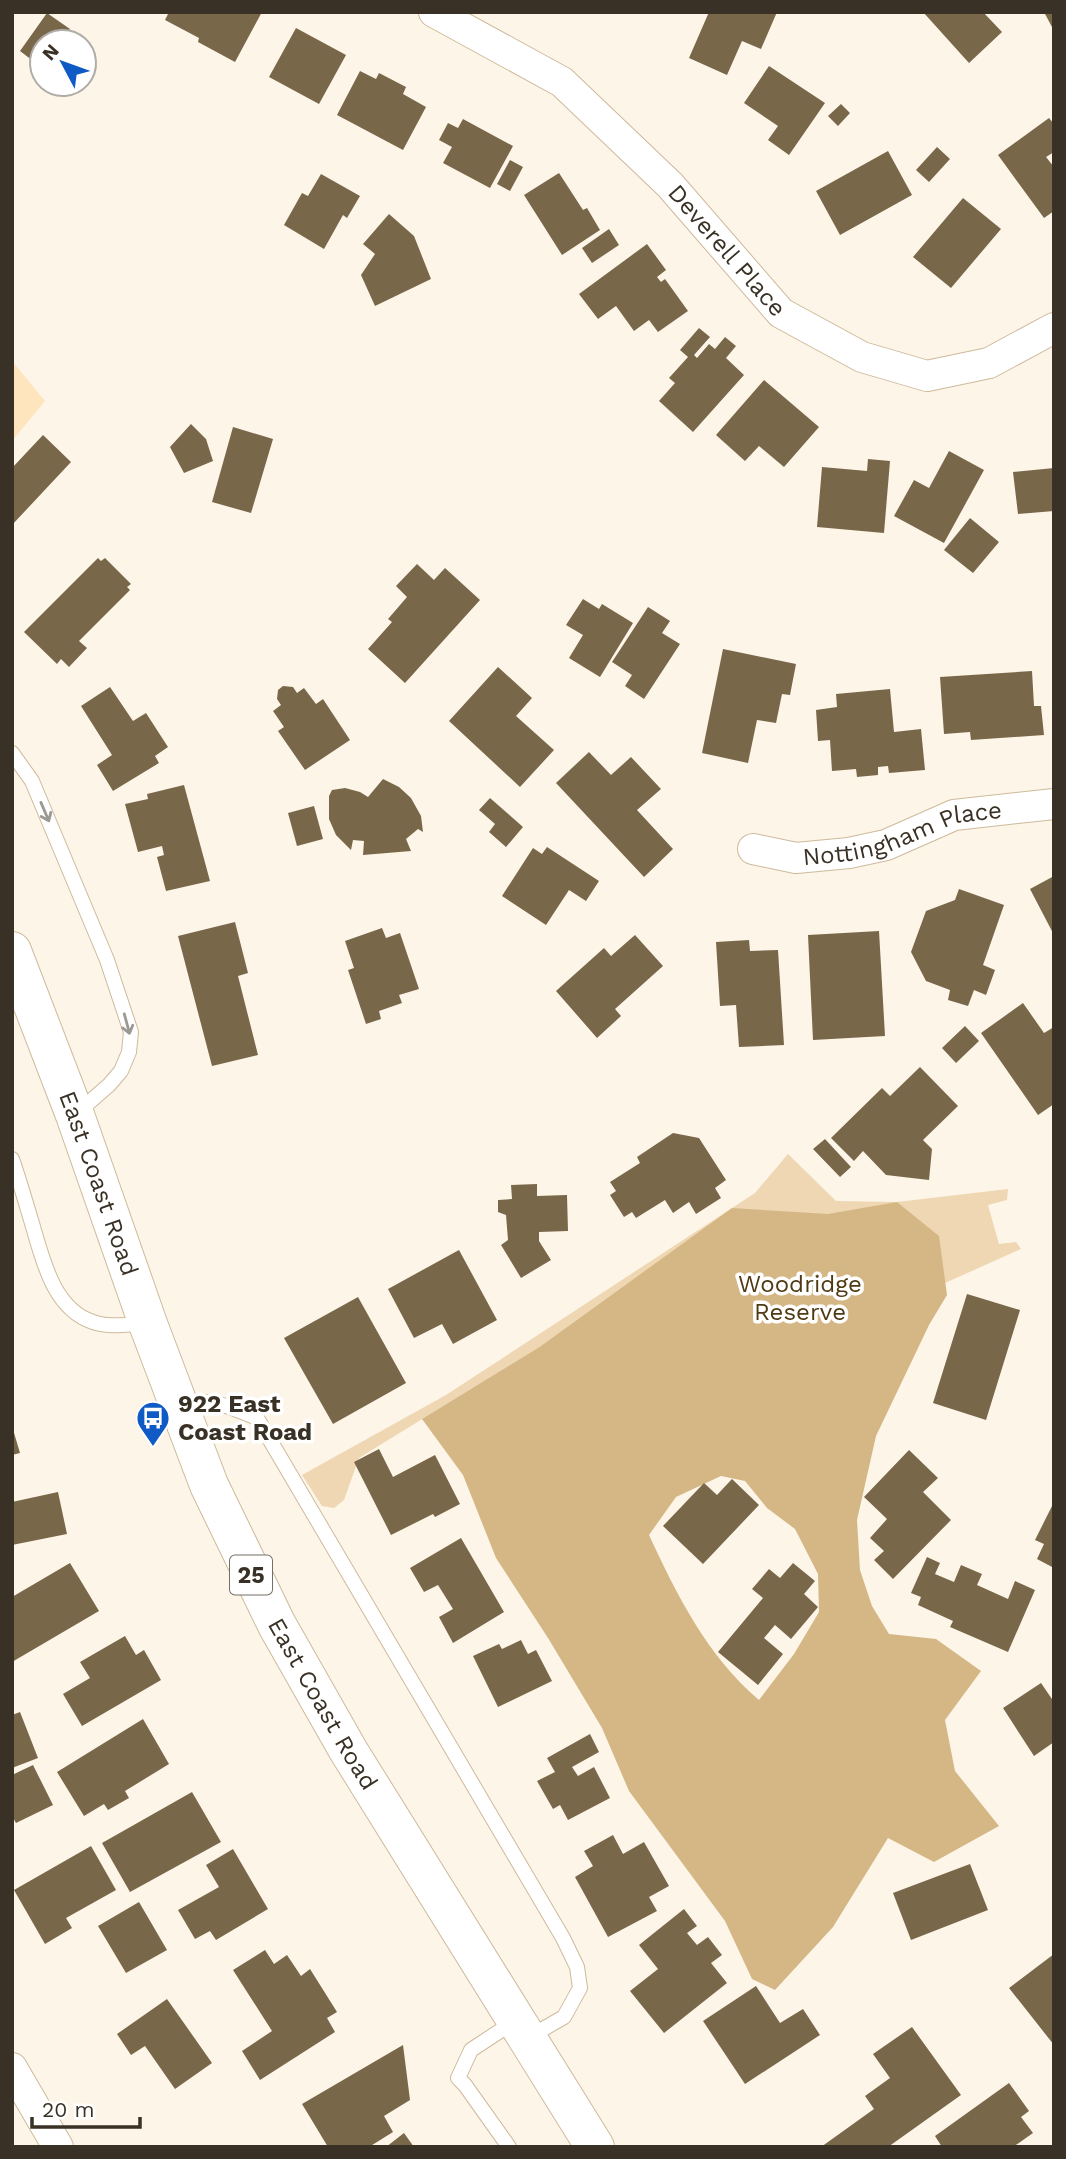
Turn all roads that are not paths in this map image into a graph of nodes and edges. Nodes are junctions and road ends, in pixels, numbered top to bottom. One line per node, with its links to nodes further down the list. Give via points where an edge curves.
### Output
1 (434, 12): 2 (street, Deverell Place, via 562,82 670,185 781,313 862,357 927,376 989,363)
2 (1054, 328)
3 (12, 753): 7 (lane, one-way to 7, via 32,782 107,960 131,1032 121,1071)
4 (1054, 804): 5 (street, Nottingham Place, via 954,815 886,845 849,853 796,858)
5 (753, 849)
6 (12, 951): 7 (main road, East Coast Road / 25)
7 (75, 1115): 9 (main road, East Coast Road / 25)
8 (12, 1159): 9 (lane, via 48,1275 68,1306 92,1322)
9 (148, 1324): 10 (main road, East Coast Road / 25)
10 (176, 1402): 11 (main road, East Coast Road / 25, via 228,1527 298,1664); 11 (lane, via 223,1403 257,1418 563,1938 577,1967 580,1988 564,2017)
11 (522, 2029): 14 (lane, via 471,2049 458,2078); 15 (main road, East Coast Road / 25)
12 (12, 2068): 13 (street)
13 (58, 2147)
14 (509, 2147)
15 (595, 2147)

